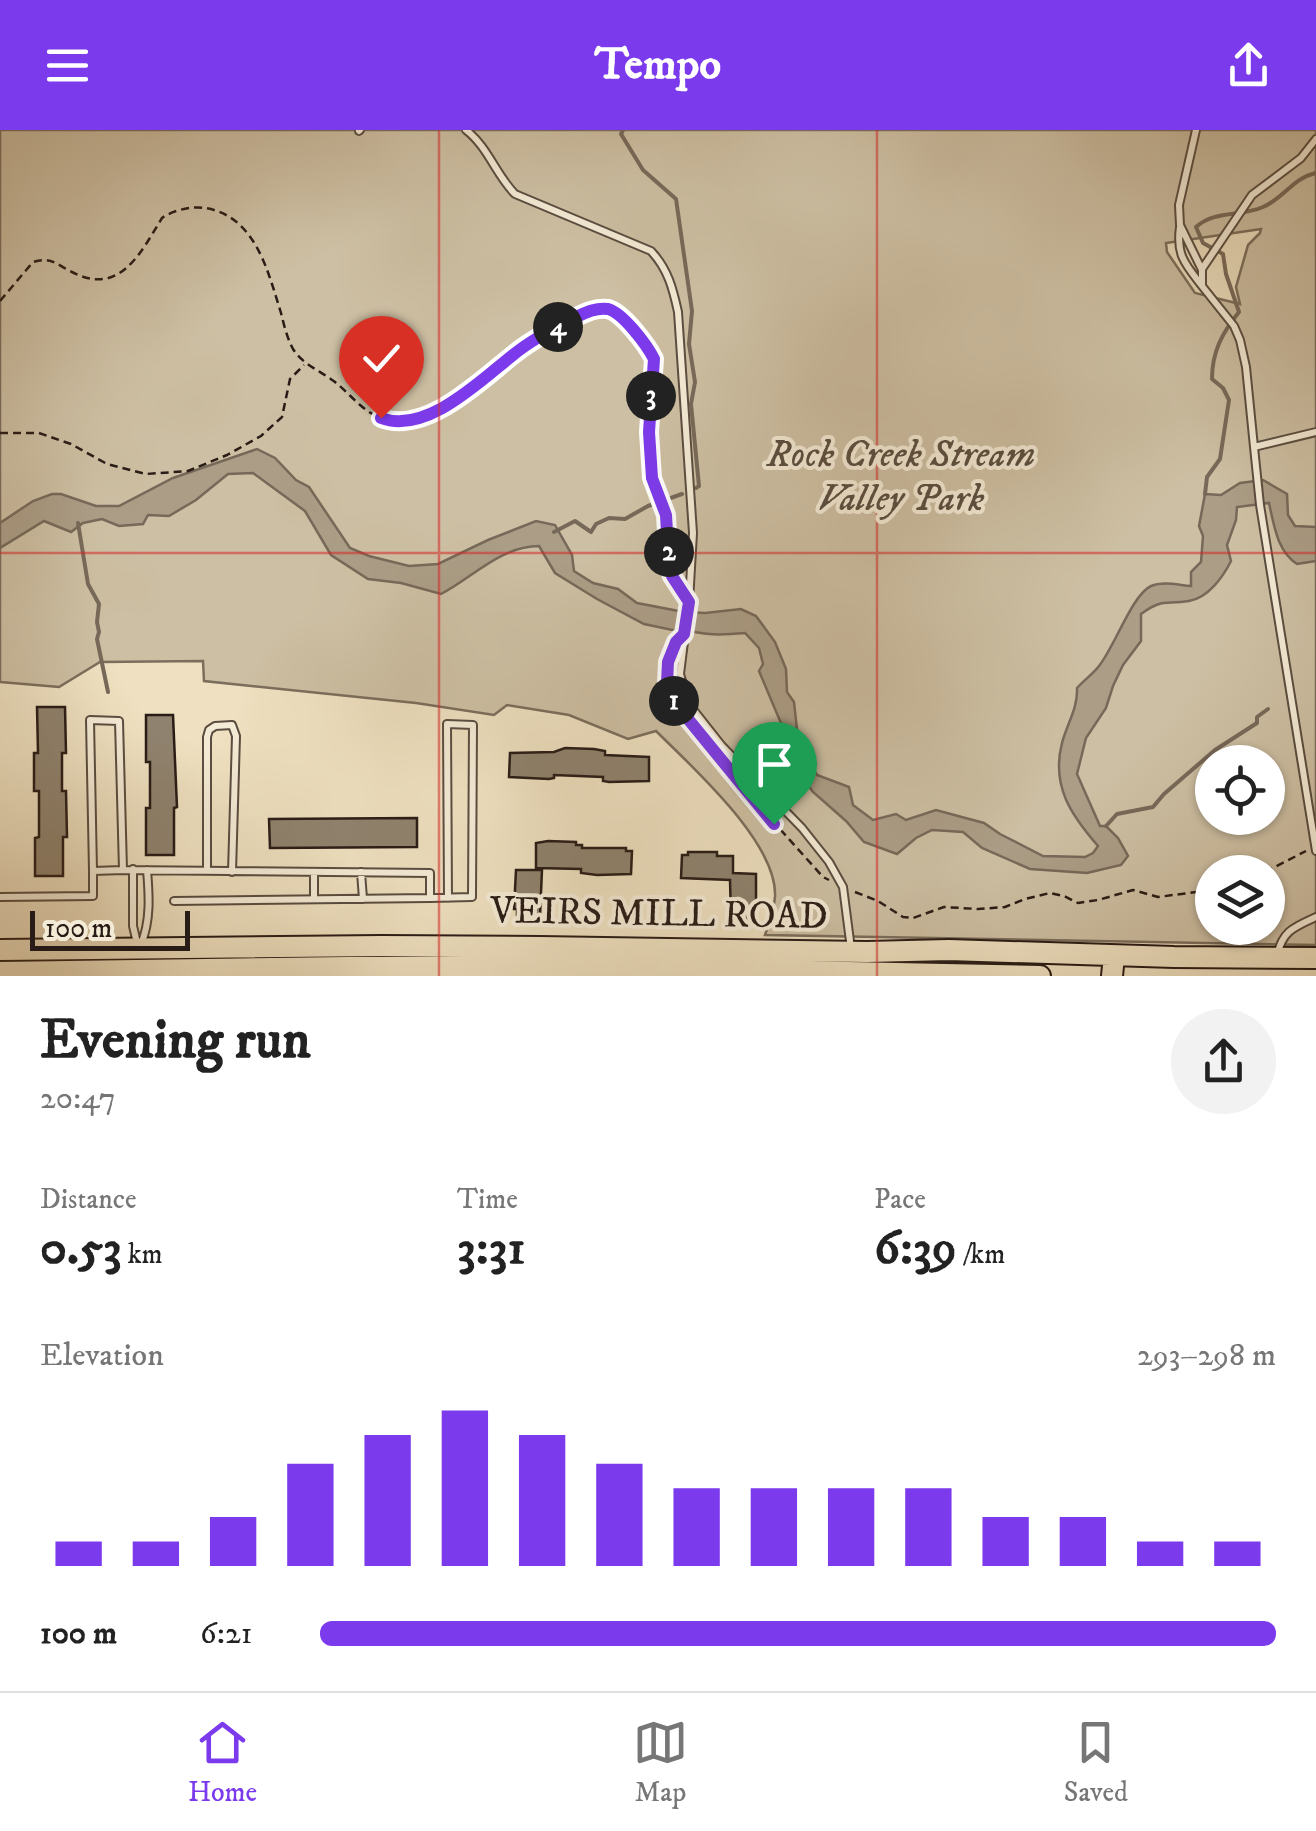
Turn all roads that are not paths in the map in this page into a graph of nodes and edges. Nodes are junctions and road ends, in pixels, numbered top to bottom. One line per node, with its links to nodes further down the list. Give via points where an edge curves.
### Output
1 (466, 130): 31 (lane, via 515,194 651,251 663,263 678,312 693,533 680,674 692,708 722,746 829,862 843,887)
2 (1196, 130): 4 (lane)
3 (1316, 139): 5 (lane, via 1242,210)
4 (1180, 225): 5 (lane); 6 (lane, via 1182,260)
5 (1202, 270): 6 (lane)
6 (1202, 286): 8 (lane, via 1240,340)
7 (1316, 432): 8 (lane)
8 (1254, 447): 9 (lane)
9 (1316, 848)
10 (128, 869): 11 (lane); 12 (lane); 12 (lane, via 119,721 90,720); 26 (lane)
11 (147, 870): 13 (lane); 26 (lane, via 147,930)
12 (92, 871): 19 (lane, via 93,896)
13 (207, 871): 14 (lane); 14 (lane, via 209,730 232,725)
14 (232, 872): 15 (lane)
15 (314, 872): 16 (lane); 22 (lane)
16 (361, 872): 18 (lane); 23 (lane)
17 (448, 872): 18 (lane); 21 (lane); 21 (lane, via 447,724 473,725 472,898)
18 (430, 873): 20 (lane)
19 (0, 897)
20 (430, 898): 21 (lane); 23 (lane)
21 (448, 898)
22 (314, 899): 23 (lane); 24 (lane)
23 (363, 899)
24 (174, 901)
25 (1316, 917): 29 (lane, via 1280,940)
26 (138, 949): 27 (main road, VEIRS MILL ROAD); 28 (main road, VEIRS MILL ROAD)
27 (0, 950)
28 (381, 956): 31 (main road, VEIRS MILL ROAD); 33 (main road, VEIRS MILL ROAD); 35 (main road, VEIRS MILL ROAD)
29 (1277, 958): 30 (main road, VEIRS MILL ROAD); 32 (main road, VEIRS MILL ROAD)
30 (1316, 958)
31 (861, 959): 32 (main road, VEIRS MILL ROAD, via 949,950); 34 (main road, VEIRS MILL ROAD); 36 (main road, VEIRS MILL ROAD)
32 (1113, 966)
33 (427, 971): 34 (main road, VEIRS MILL ROAD)
34 (557, 971)
35 (0, 972)
36 (1040, 976)

